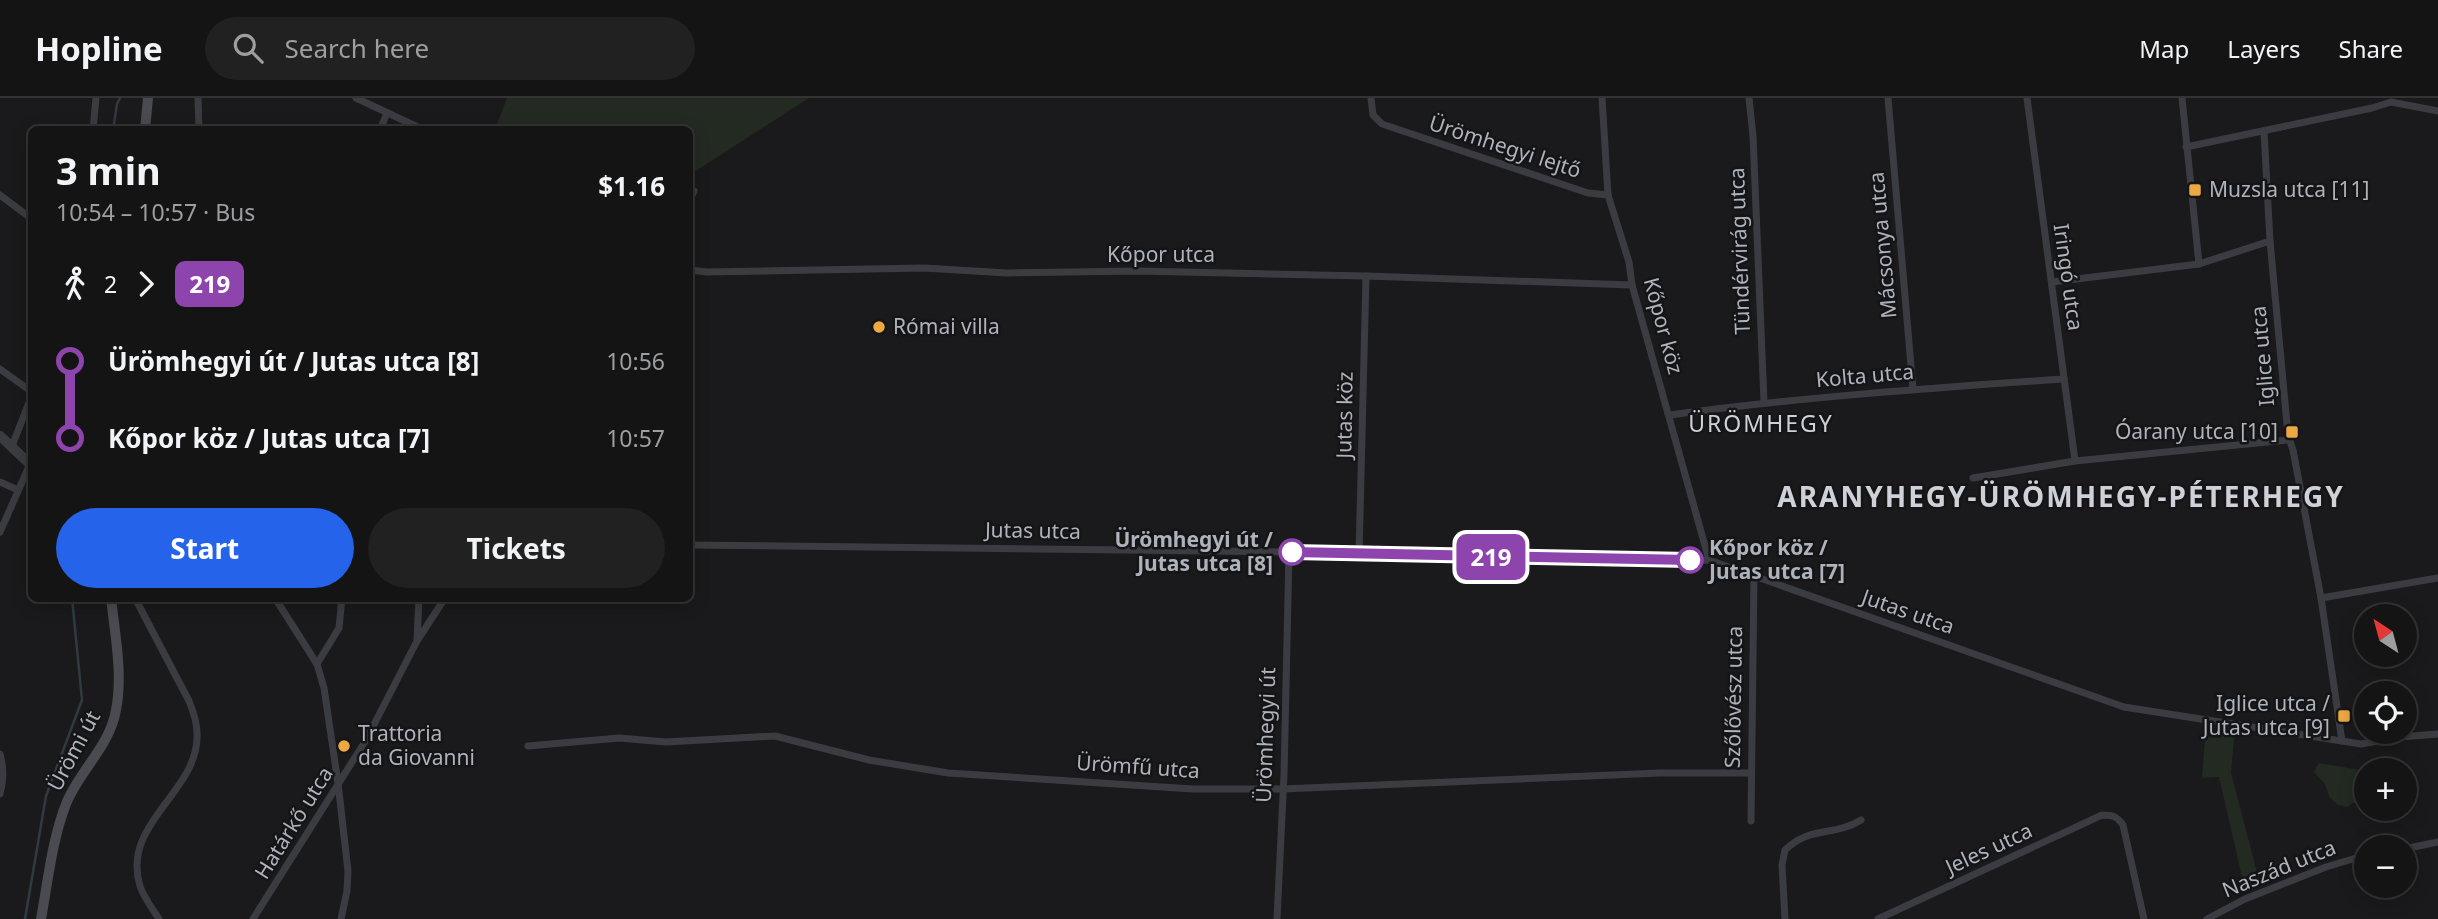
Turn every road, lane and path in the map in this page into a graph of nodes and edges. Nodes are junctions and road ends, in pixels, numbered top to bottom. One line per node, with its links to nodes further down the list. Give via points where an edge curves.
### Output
1 (96, 98): 14 (street)
2 (148, 98): 15 (main road)
3 (198, 98): 16 (street)
4 (356, 98): 13 (street)
5 (1371, 98): 22 (street, Ürömhegyi lejtő, via 1373,115 1382,124 1588,193)
6 (1602, 98): 22 (street, Kőpor köz)
7 (1749, 98): 34 (street, Tündérvirág utca)
8 (1888, 98): 32 (street, Mácsonya utca)
9 (2027, 98): 28 (street, Iringó utca)
10 (2182, 98): 20 (street)
11 (2391, 100): 12 (street); 19 (street)
12 (2438, 111)
13 (387, 113): 17 (street); 18 (street)
14 (93, 126)
15 (145, 126)
16 (199, 126)
17 (382, 126)
18 (415, 126)
19 (2264, 131): 20 (street); 24 (street, Iglice utca)
20 (2186, 147): 25 (street)
21 (0, 195): 23 (street)
22 (1608, 195): 29 (street, Kőpor köz)
23 (28, 216)
24 (2270, 241): 25 (street); 38 (street, Iglice utca)
25 (2199, 264): 28 (street)
26 (693, 270): 27 (street, Kőpor utca, via 919,268)
27 (1366, 276): 29 (street, Kőpor utca); 49 (street, Jutas köz)
28 (2052, 282): 31 (street, Iringó utca)
29 (1632, 285): 36 (street, Kőpor köz)
30 (0, 369): 33 (street)
31 (2064, 379): 32 (street, Kolta utca); 40 (street, Iringó utca)
32 (1913, 389): 34 (street, Kolta utca)
33 (28, 390)
34 (1764, 402): 36 (street, Kolta utca)
35 (28, 404): 39 (street)
36 (1670, 415): 50 (street, Kőpor köz)
37 (0, 436): 39 (street)
38 (2290, 440): 40 (street); 53 (street, Iglice utca)
39 (12, 446): 41 (street)
40 (2075, 461): 43 (street)
41 (28, 462)
42 (28, 471): 45 (street)
43 (1973, 478)
44 (0, 482): 45 (street)
45 (18, 490): 46 (street)
46 (0, 532)
47 (693, 545): 48 (street, Jutas utca)
48 (1289, 552): 49 (street, Jutas utca); 68 (street, Ürömhegyi út)
49 (1359, 555): 50 (street, Jutas utca)
50 (1709, 560): 51 (street, Jutas utca)
51 (1754, 575): 63 (street, Jutas utca, via 2124,707); 66 (street, Szőlővész utca)
52 (2438, 578): 53 (street)
53 (2320, 598): 63 (street, Iglice utca)
54 (111, 602): 75 (main road, Ürömi út, via 116,712 110,732 66,804)
55 (137, 602): 76 (street, via 190,701 197,739 191,764 151,822 137,859 139,884)
56 (278, 602): 61 (street)
57 (342, 602): 61 (street, via 339,628)
58 (419, 602): 60 (street)
59 (442, 602): 60 (street, Határkő utca)
60 (417, 642): 67 (street, Határkő utca)
61 (317, 664): 67 (street)
62 (2438, 734): 63 (street, Jutas utca, via 2361,744)
63 (2343, 741)
64 (528, 746): 68 (street, Ürömfű utca, via 619,738 666,742 775,736 869,760 948,773 1130,786)
65 (0, 754): 69 (street)
66 (1750, 773): 68 (street, Ürömfű utca); 71 (street, Szőlővész utca)
67 (338, 783): 77 (street, Határkő utca); 78 (street, via 348,871)
68 (1282, 789): 79 (street, Ürömhegyi út)
69 (0, 794)
70 (1861, 820): 80 (street, via 1802,836 1785,850)
71 (1751, 821)
72 (2438, 842): 73 (street)
73 (2417, 846)
74 (2354, 859): 83 (street, Naszád utca, via 2245,899)
75 (41, 919)
76 (159, 919)
77 (253, 919)
78 (341, 919)
79 (1277, 919)
80 (1785, 919)
81 (1878, 919): 82 (street, Jeles utca, via 2102,815 2115,816 2123,825)
82 (2144, 919)
83 (2207, 919)

